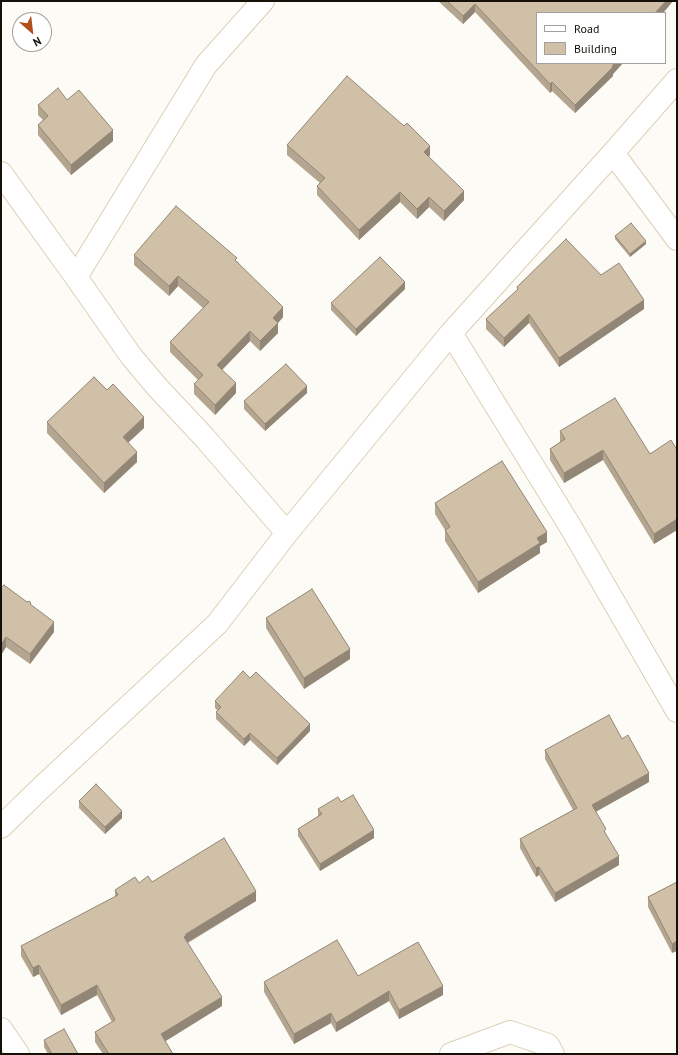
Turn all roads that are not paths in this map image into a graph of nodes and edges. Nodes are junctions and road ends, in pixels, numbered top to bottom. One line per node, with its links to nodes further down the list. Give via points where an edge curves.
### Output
1 (263, 1): 6 (street, via 206,65)
2 (677, 80): 3 (street)
3 (613, 153): 5 (street); 7 (street)
4 (1, 173): 6 (street)
5 (677, 239)
6 (76, 277): 8 (street, via 131,356)
7 (451, 333): 8 (street); 9 (street, via 570,526)
8 (287, 533): 10 (street, via 217,624)
9 (677, 711)
10 (1, 827)
11 (1, 1029): 12 (street)
12 (18, 1054)
13 (451, 1054): 14 (street, via 510,1032 548,1045)
14 (553, 1054)

